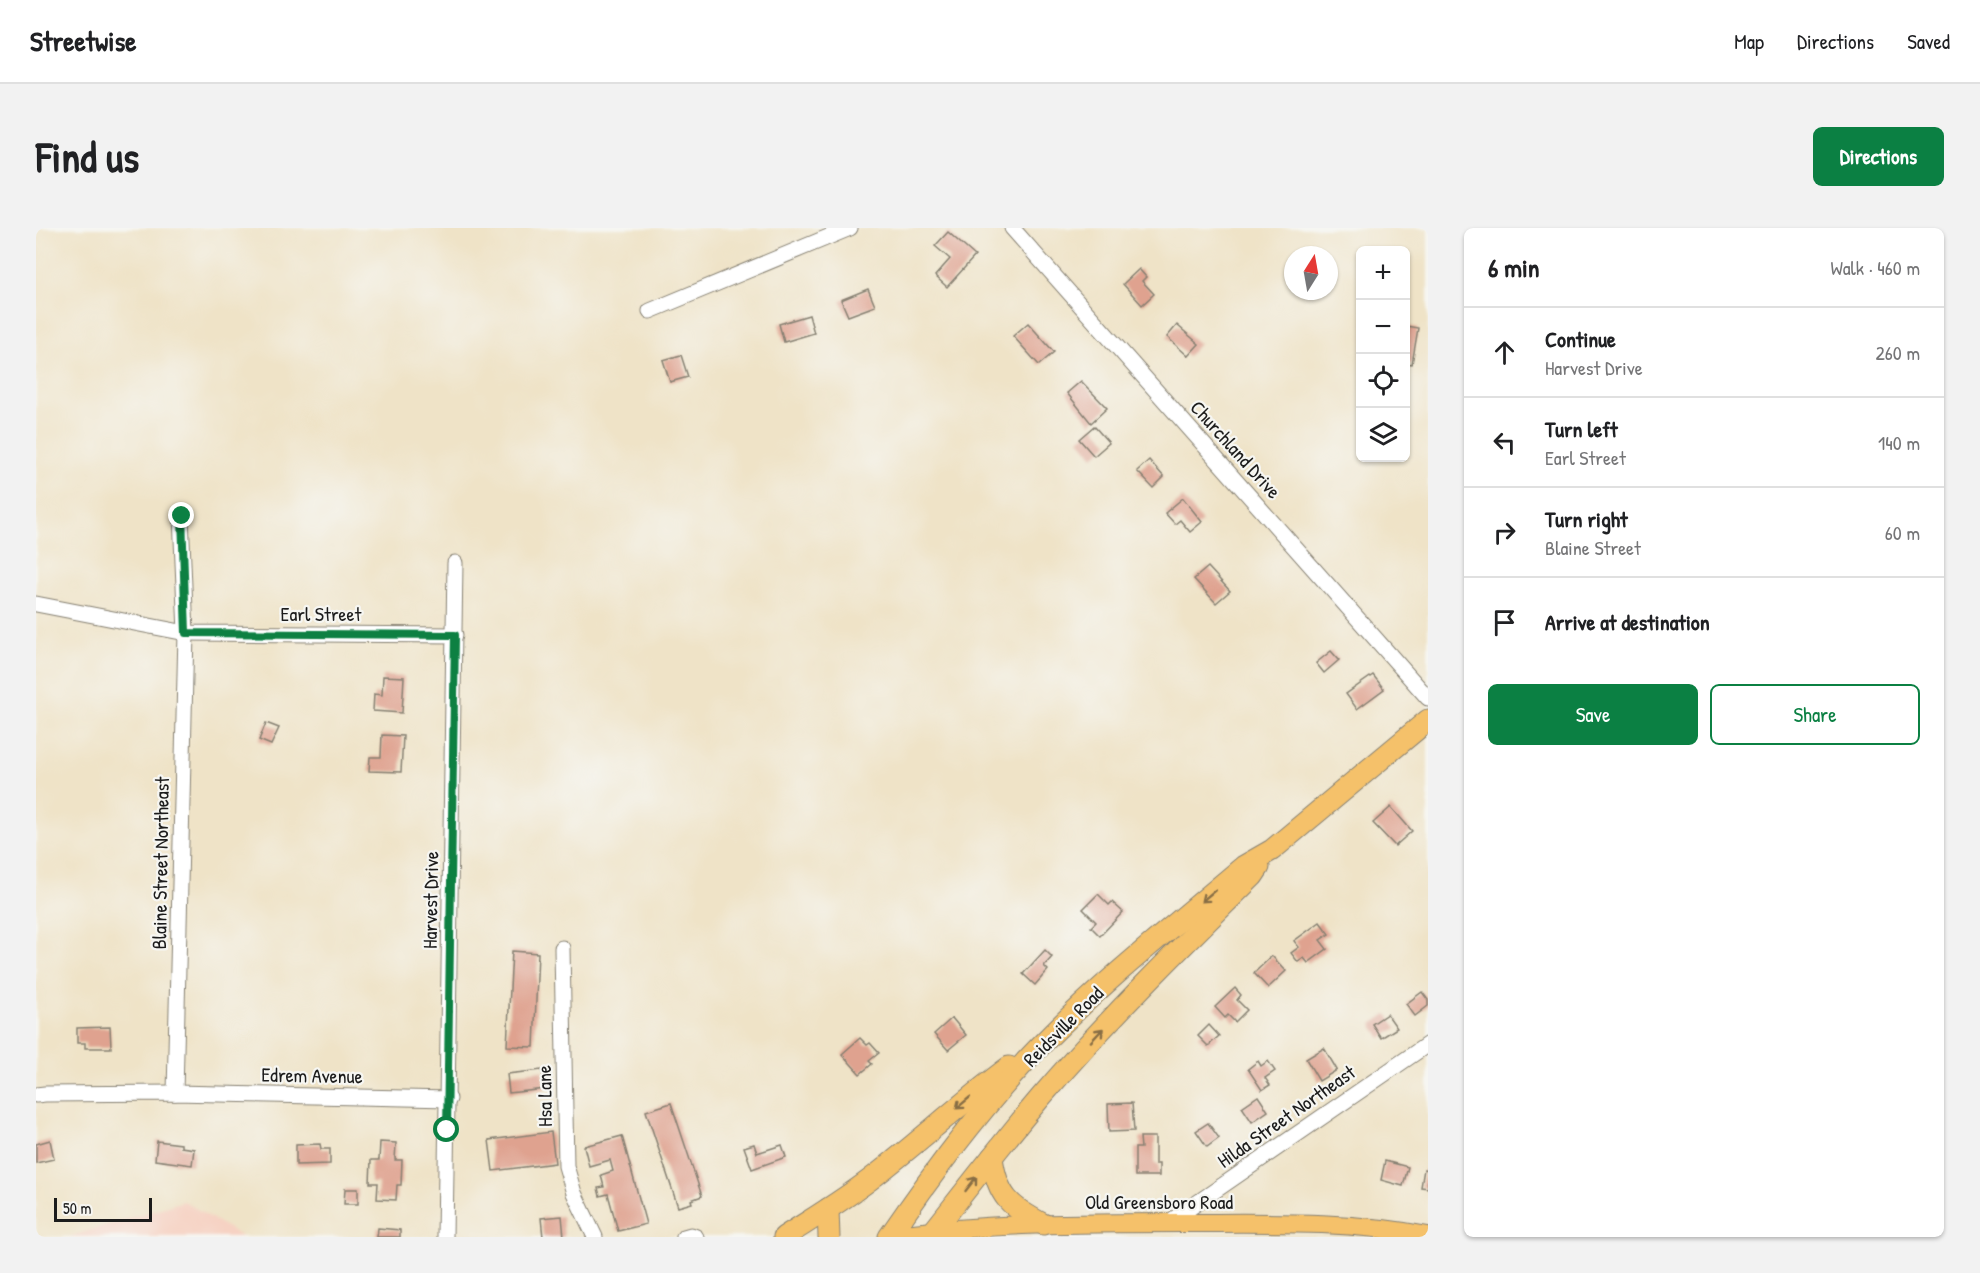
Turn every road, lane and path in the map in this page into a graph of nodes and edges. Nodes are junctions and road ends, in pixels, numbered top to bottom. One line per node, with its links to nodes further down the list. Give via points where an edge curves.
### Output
1 (850, 228): 3 (street)
2 (1012, 228): 9 (street, Churchland Drive)
3 (650, 311)
4 (182, 516): 7 (street, Blaine Street Northeast)
5 (455, 564): 8 (street, Harvest Drive)
6 (36, 604): 7 (street, Earl Street)
7 (186, 633): 8 (street, Earl Street); 15 (street, Blaine Street Northeast)
8 (455, 635): 17 (street, Harvest Drive)
9 (1428, 698)
10 (1428, 720): 11 (highway, Reidsville Road)
11 (1272, 850): 13 (highway, Reidsville Road, one-way to 13, via 1226,881 1106,983); 18 (highway, Reidsville Road, one-way to 11, via 1082,1051 1253,876)
12 (562, 948): 26 (street, Hsa Lane, via 566,1166)
13 (1044, 1042): 19 (highway, one-way to 19); 31 (highway, Reidsville Road, via 960,1137)
14 (1428, 1044): 20 (street, Hilda Street Northeast)
15 (175, 1093): 16 (street, Edrem Avenue); 17 (street, Edrem Avenue)
16 (36, 1095)
17 (448, 1099): 25 (street, Harvest Drive)
18 (992, 1157): 21 (highway, via 996,1179 1007,1200); 22 (highway, Reidsville Road, one-way to 18)
19 (828, 1209): 29 (highway); 30 (highway)
20 (1168, 1223): 21 (main road, Old Greensboro Road); 23 (main road, Old Greensboro Road, via 1329,1224)
21 (1043, 1224): 22 (main road, Old Greensboro Road)
22 (932, 1233): 31 (main road, Old Greensboro Road)
23 (1391, 1233): 24 (main road, Old Greensboro Road)
24 (1428, 1236)
25 (445, 1237)
26 (595, 1237)
27 (684, 1237): 28 (street)
28 (696, 1237)
29 (784, 1237)
30 (829, 1237)
31 (887, 1237)

